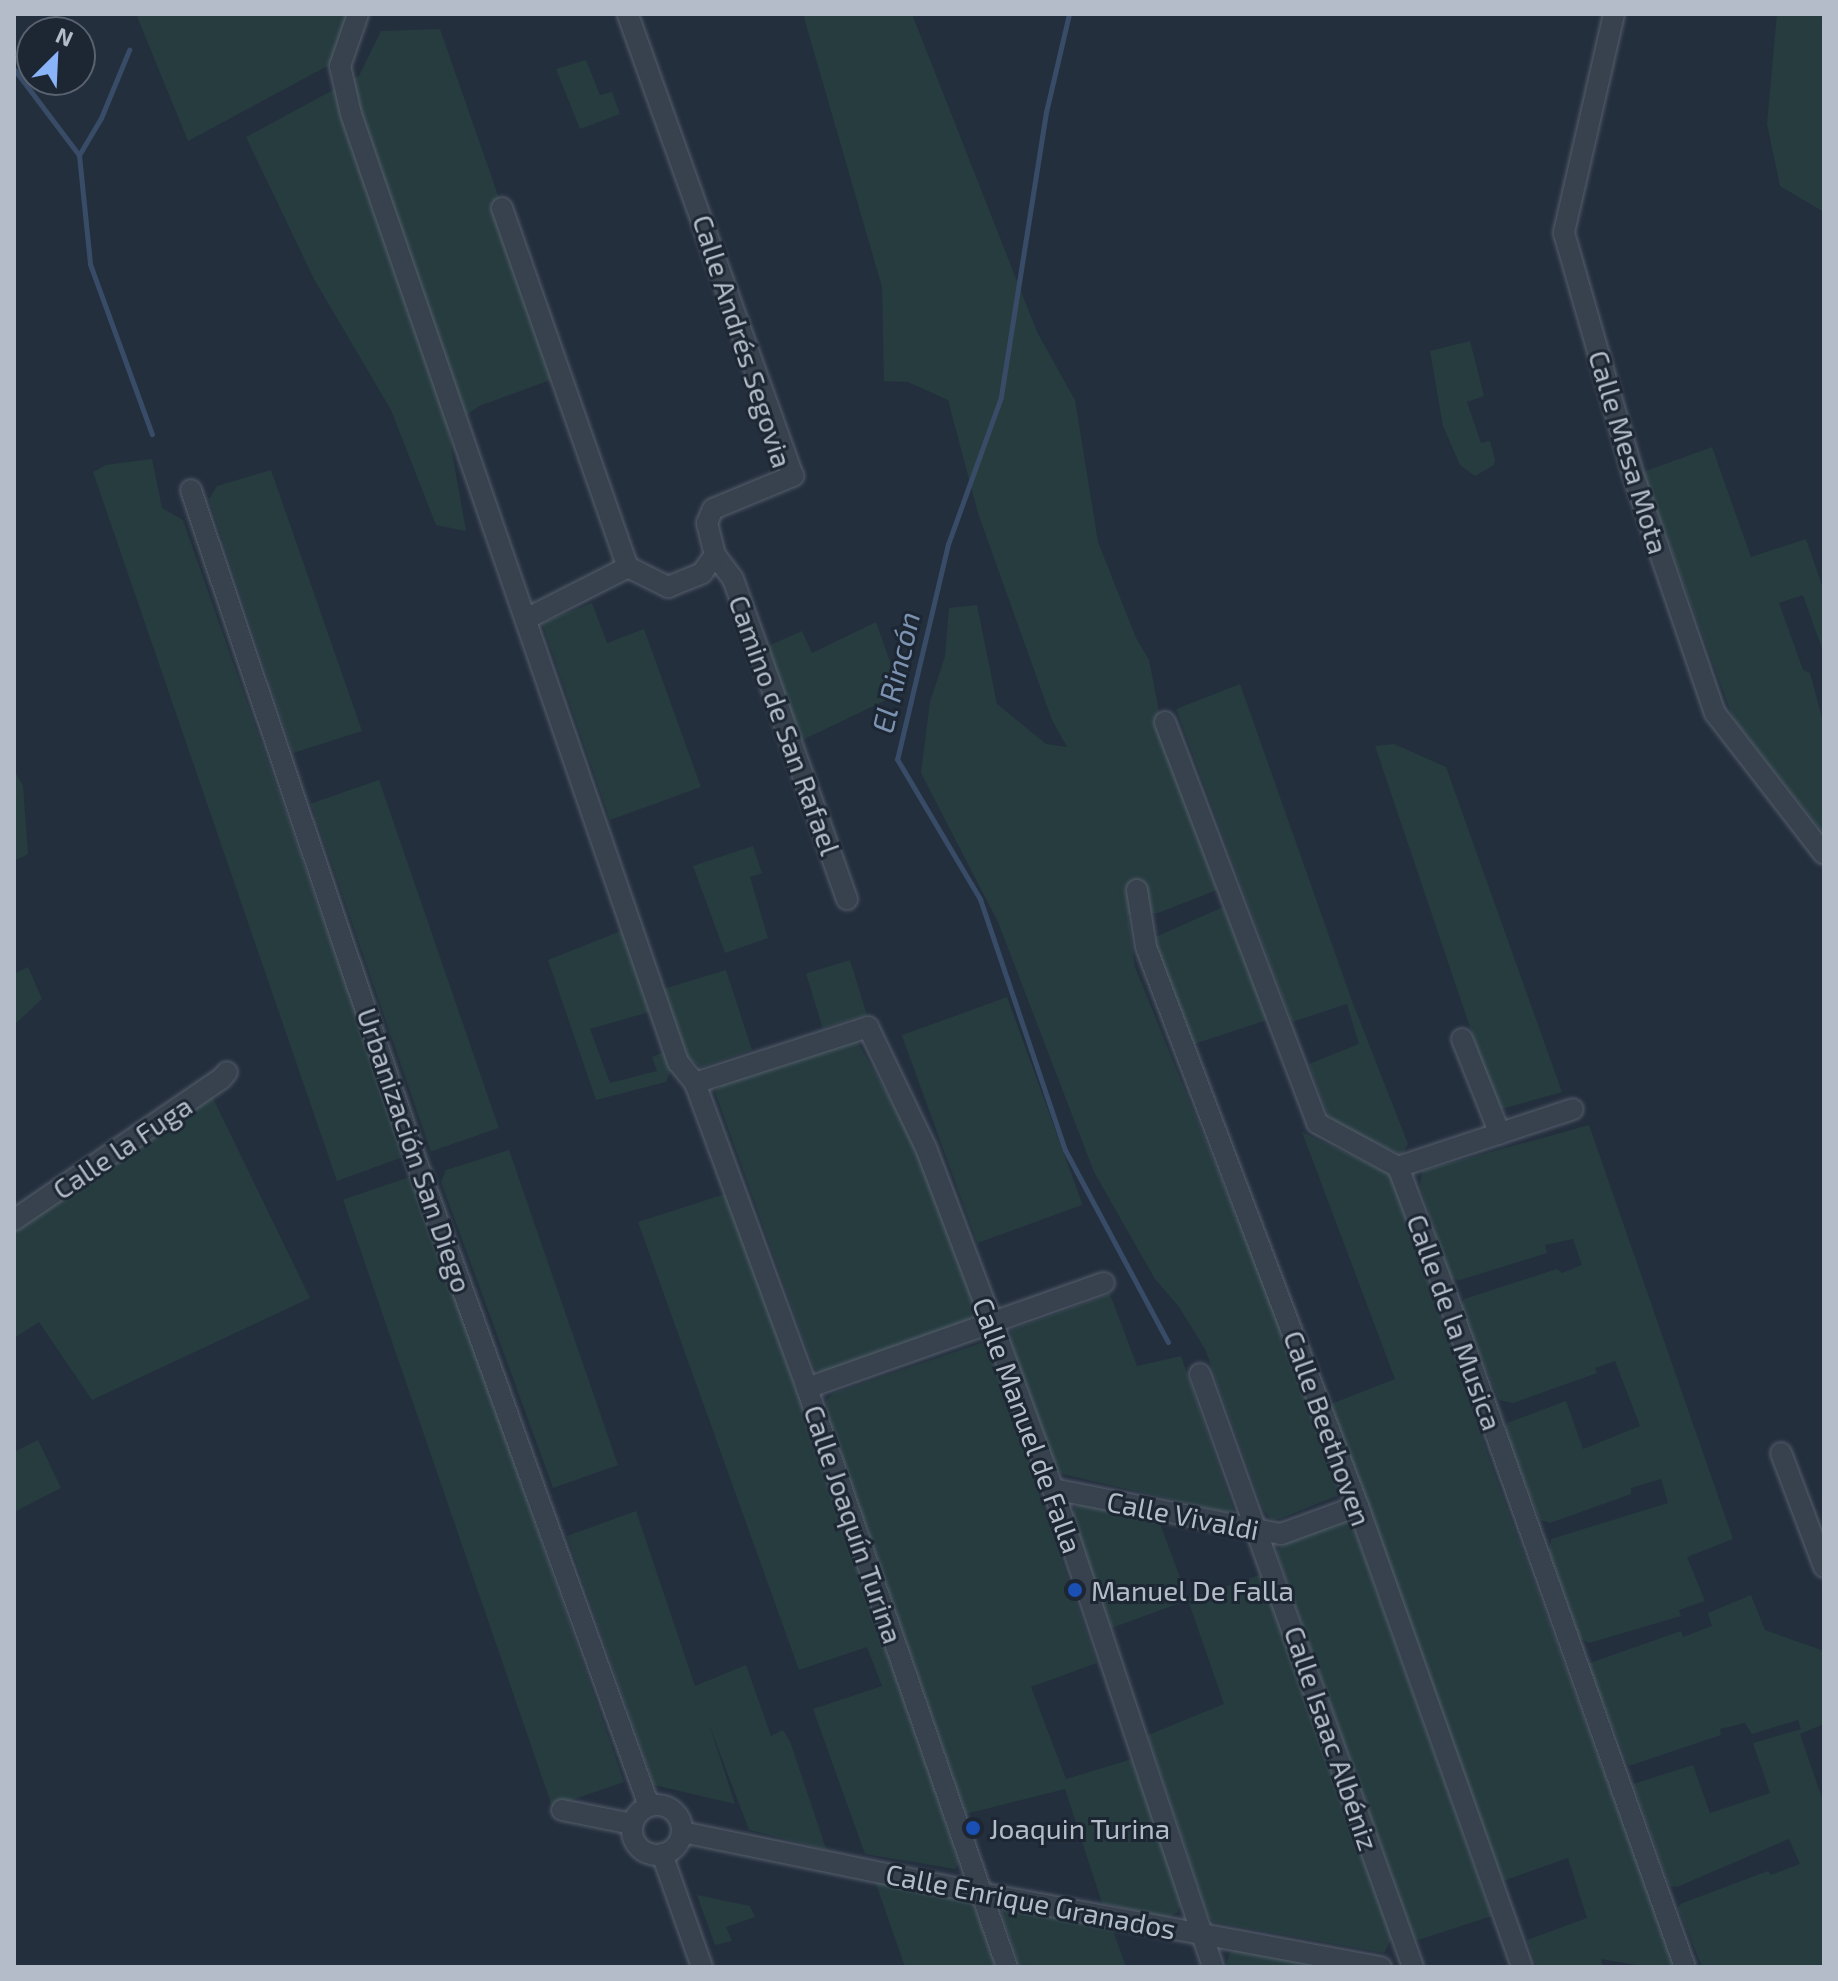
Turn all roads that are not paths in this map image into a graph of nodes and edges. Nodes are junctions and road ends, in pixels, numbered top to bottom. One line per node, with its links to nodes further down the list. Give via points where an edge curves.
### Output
1 (358, 14): 8 (street, Calle Joaquín Turina, via 340,66 351,114)
2 (628, 14): 6 (street, Calle Andrés Segovia, via 793,476 713,509 707,523)
3 (1614, 14): 10 (street, Calle Mesa Mota, via 1564,233 1633,474 1715,713)
4 (502, 208): 7 (street)
5 (191, 490): 29 (street, Urbanización San Diego, via 418,1166)
6 (715, 555): 7 (street, via 702,573 668,587); 12 (street, Camino de San Rafael, via 733,579)
7 (628, 567): 8 (street)
8 (526, 619): 15 (street, Calle Joaquín Turina, via 678,1062)
9 (1165, 722): 18 (street, via 1317,1123)
10 (1824, 854)
11 (1137, 890): 26 (street, Calle Beethoven, via 1146,947)
12 (847, 899)
13 (1462, 1039): 17 (street)
14 (227, 1072): 19 (street, Calle la Fuga)
15 (695, 1083): 21 (street, Calle Manuel de Falla, via 868,1027 926,1148); 23 (street, Calle Joaquín Turina)
16 (1573, 1109): 17 (street)
17 (1500, 1134): 18 (street)
18 (1398, 1167): 42 (street, Calle de la Musica)
19 (14, 1220)
20 (1104, 1283): 21 (street)
21 (993, 1325): 23 (street); 25 (street, Calle Manuel de Falla)
22 (1200, 1374): 27 (street, Calle Isaac Albéniz)
23 (807, 1388): 34 (street, Calle Joaquín Turina)
24 (1781, 1453): 28 (street)
25 (1053, 1489): 27 (street, Calle Vivaldi); 35 (street, Calle Manuel de Falla)
26 (1358, 1506): 27 (street, Calle Vivaldi, via 1281,1534); 41 (street, Calle Beethoven)
27 (1259, 1532): 40 (street, Calle Isaac Albéniz)
28 (1824, 1567)
29 (649, 1806): 31 (street); 32 (street, via 673,1810)
30 (562, 1810): 31 (street)
31 (632, 1824): 33 (street, via 639,1847)
32 (682, 1832): 33 (street, via 675,1846); 34 (street, Calle Enrique Granados)
33 (662, 1854): 36 (street)
34 (980, 1893): 35 (street, Calle Enrique Granados); 37 (street, Calle Joaquín Turina)
35 (1202, 1933): 38 (street, Calle Manuel de Falla); 39 (street, Calle Enrique Granados)
36 (702, 1967)
37 (1007, 1967)
38 (1213, 1967)
39 (1381, 1967)
40 (1413, 1967)
41 (1522, 1967)
42 (1685, 1967)

